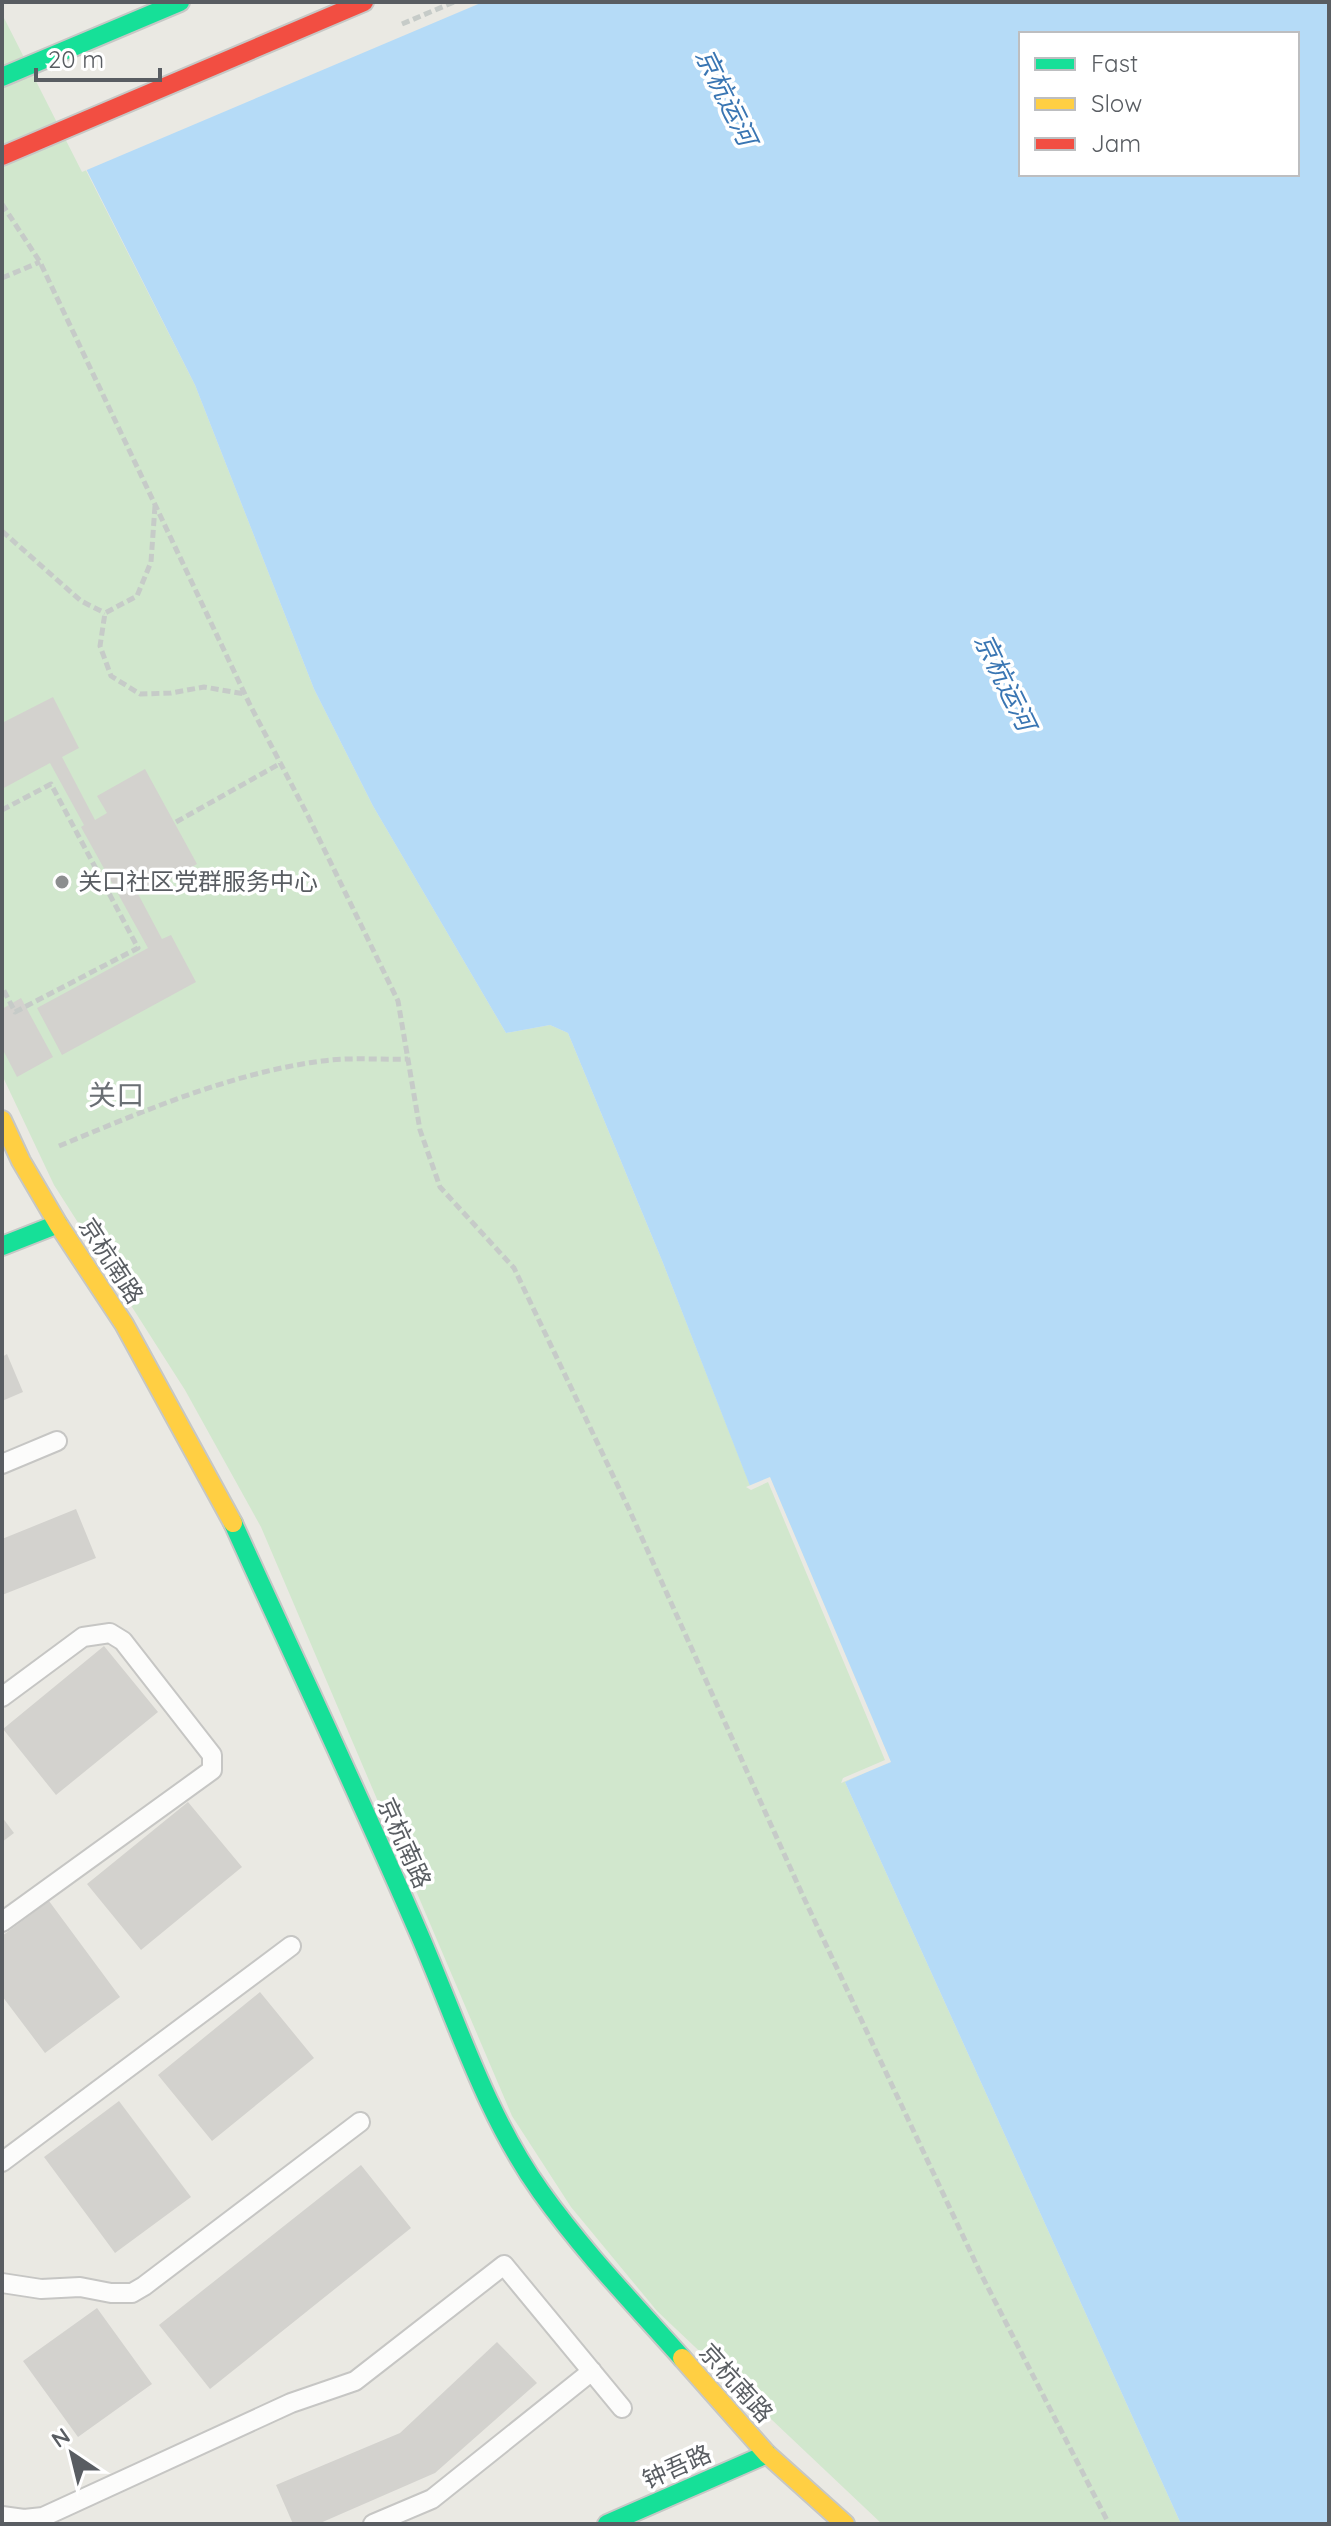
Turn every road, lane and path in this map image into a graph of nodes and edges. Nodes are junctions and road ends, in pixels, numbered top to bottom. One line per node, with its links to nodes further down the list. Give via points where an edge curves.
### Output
1 (180, 2): 3 (street)
2 (364, 2): 4 (street)
3 (2, 77)
4 (2, 156)
5 (2, 204): 6 (path)
6 (40, 262): 7 (path); 8 (path)
7 (2, 278)
8 (155, 505): 10 (path, via 151,562 137,596); 11 (path)
9 (2, 531): 10 (path, via 81,601)
10 (105, 613): 11 (path, via 100,646 111,676 140,694 204,687)
11 (245, 694): 12 (path)
12 (281, 763): 14 (path); 16 (path, via 398,1001)
13 (2, 810): 15 (path, via 51,784 138,948 15,1012)
14 (176, 822)
15 (2, 987)
16 (408, 1059): 19 (path, via 324,1060 237,1079); 37 (path, via 420,1130 440,1187 514,1268 979,2270)
17 (2, 1120): 18 (street, 京杭南路)
18 (7, 1145): 19 (street, 京杭南路)
19 (21, 1161): 20 (street, 京杭南路)
20 (58, 1224): 21 (street); 32 (street, 京杭南路, via 124,1324 231,1519 510,2140 540,2191 589,2254)
21 (2, 1246)
22 (57, 1441): 23 (lane)
23 (2, 1464)
24 (2, 1697): 25 (lane, via 83,1637 110,1633 123,1641 184,1716 212,1755 212,1770)
25 (2, 1922)
26 (291, 1946): 28 (lane)
27 (360, 2122): 29 (lane, via 132,2293)
28 (2, 2162)
29 (2, 2283)
30 (592, 2371): 31 (lane); 33 (lane, via 504,2265 355,2381 291,2403 43,2517); 34 (lane, via 432,2499)
31 (622, 2408)
32 (767, 2454): 35 (street, 钟吾路); 36 (street, 京杭南路)
33 (2, 2516)
34 (373, 2524)
35 (607, 2524)
36 (845, 2524)
37 (1109, 2524)

